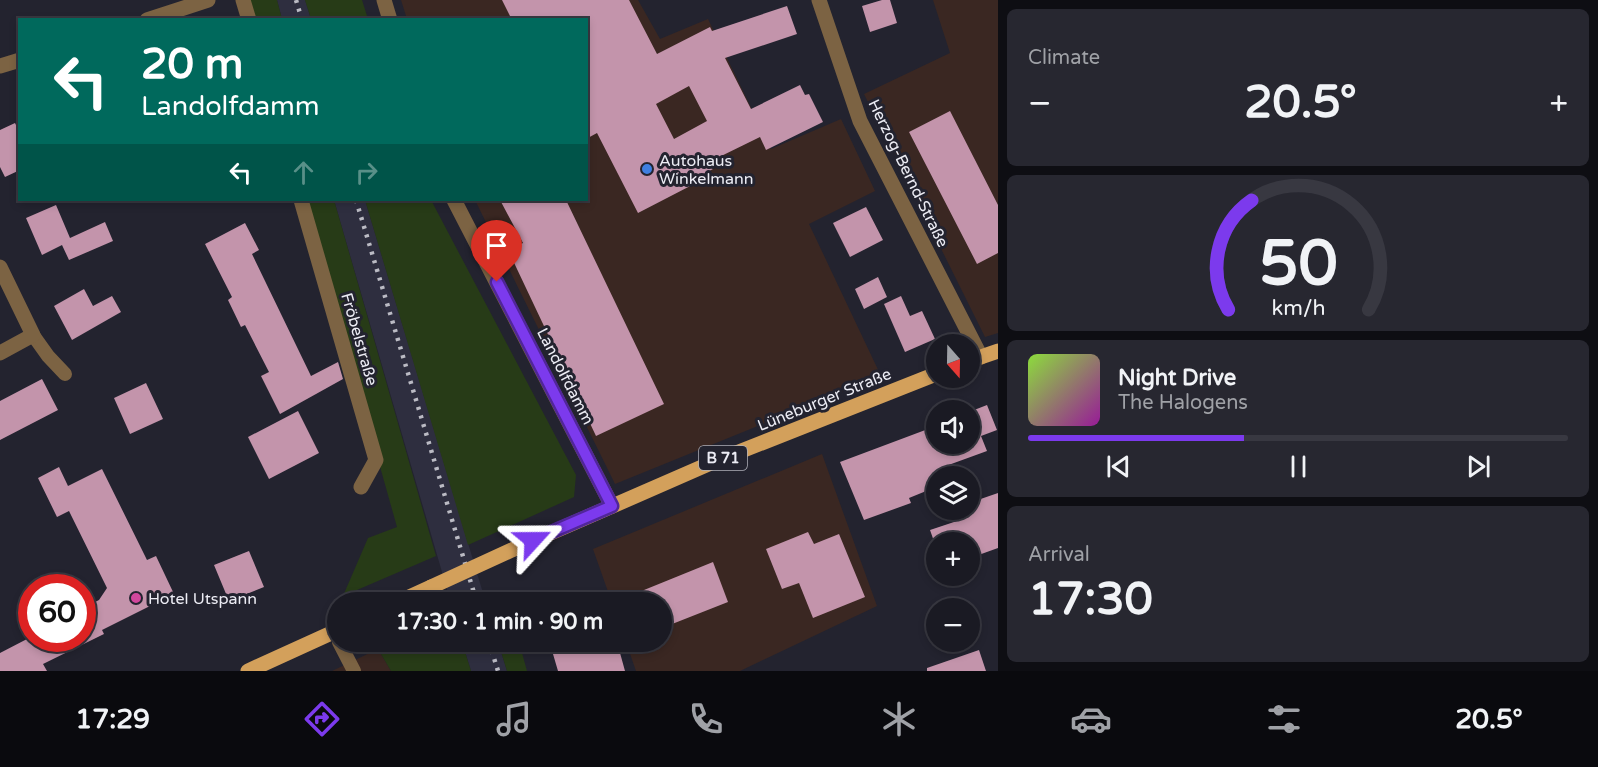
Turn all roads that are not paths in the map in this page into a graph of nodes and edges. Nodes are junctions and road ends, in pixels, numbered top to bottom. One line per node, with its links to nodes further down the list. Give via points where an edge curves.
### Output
1 (208, 0): 5 (street)
2 (243, 0): 6 (street)
3 (384, 0): 7 (street)
4 (819, 0): 13 (street, Herzog-Bernd-Straße, via 860,121)
5 (153, 18)
6 (248, 18)
7 (389, 18)
8 (18, 61): 9 (street)
9 (0, 66)
10 (301, 201): 20 (street, Fröbelstraße, via 376,460)
11 (455, 201): 21 (street, Landolfdamm)
12 (0, 267): 14 (street)
13 (963, 334)
14 (33, 335): 16 (street); 18 (lane)
15 (998, 351): 17 (main road)
16 (0, 353)
17 (980, 357)
18 (65, 374)
19 (926, 378): 21 (main road, Lüneburger Straße / B 71)
20 (361, 487)
21 (612, 506): 22 (main road, Lüneburger Straße / B 71, bridge)
22 (419, 592)
23 (327, 640): 25 (main road)
24 (345, 652): 26 (lane)
25 (248, 671)
26 (354, 671)

